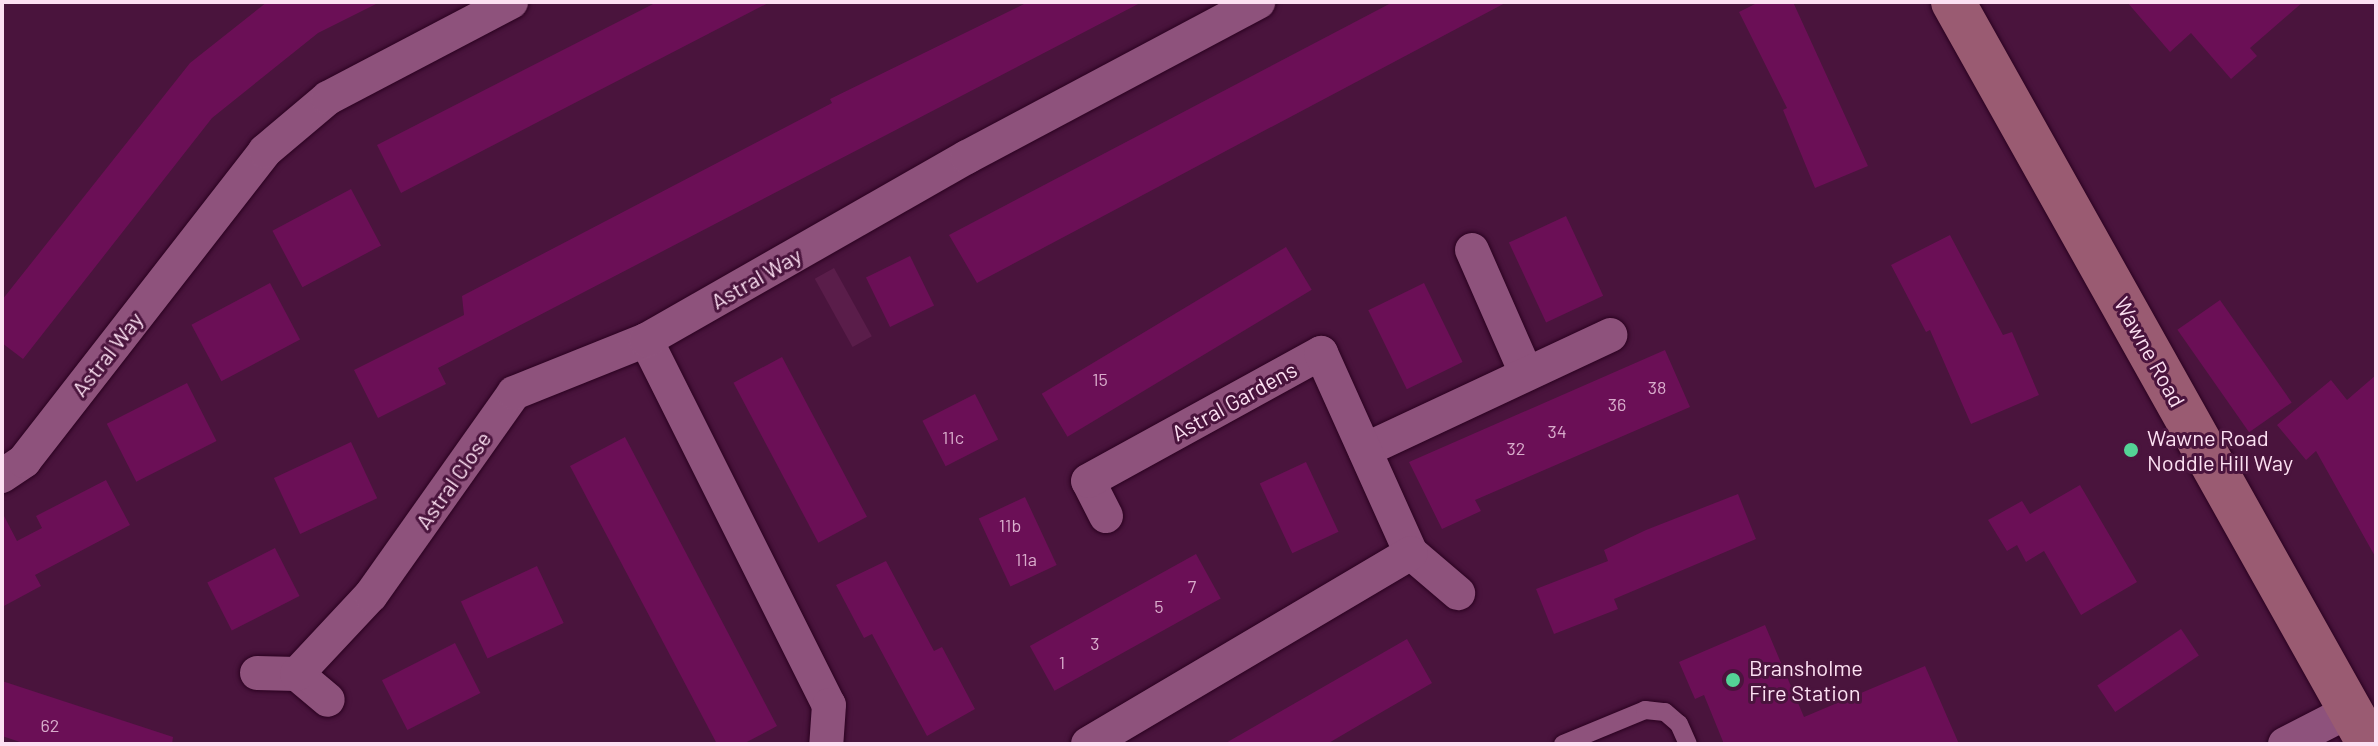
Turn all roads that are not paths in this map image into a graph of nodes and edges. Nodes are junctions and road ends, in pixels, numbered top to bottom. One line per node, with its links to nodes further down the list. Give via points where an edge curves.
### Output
1 (511, 2): 9 (street, Astral Way, via 328,98 265,151 24,461)
2 (1258, 2): 6 (street, Astral Way, via 967,157)
3 (1953, 2): 16 (street, Wawne Road)
4 (1472, 250): 7 (street)
5 (1610, 335): 7 (street)
6 (646, 340): 14 (street, Astral Close, via 514,393 371,595); 17 (street, via 829,705)
7 (1525, 371): 8 (street)
8 (1365, 450): 10 (street, Astral Gardens, via 1321,353 1088,481); 11 (street, Astral Gardens)
9 (2, 476)
10 (1106, 516)
11 (1411, 553): 12 (street, Astral Gardens); 18 (street)
12 (1458, 593)
13 (257, 673): 14 (street)
14 (297, 674): 15 (street)
15 (328, 700)
16 (2361, 727): 21 (street)
17 (826, 744)
18 (1088, 744)
19 (1563, 744): 20 (lane, via 1645,710 1672,718)
20 (1688, 744)
21 (2285, 744)

